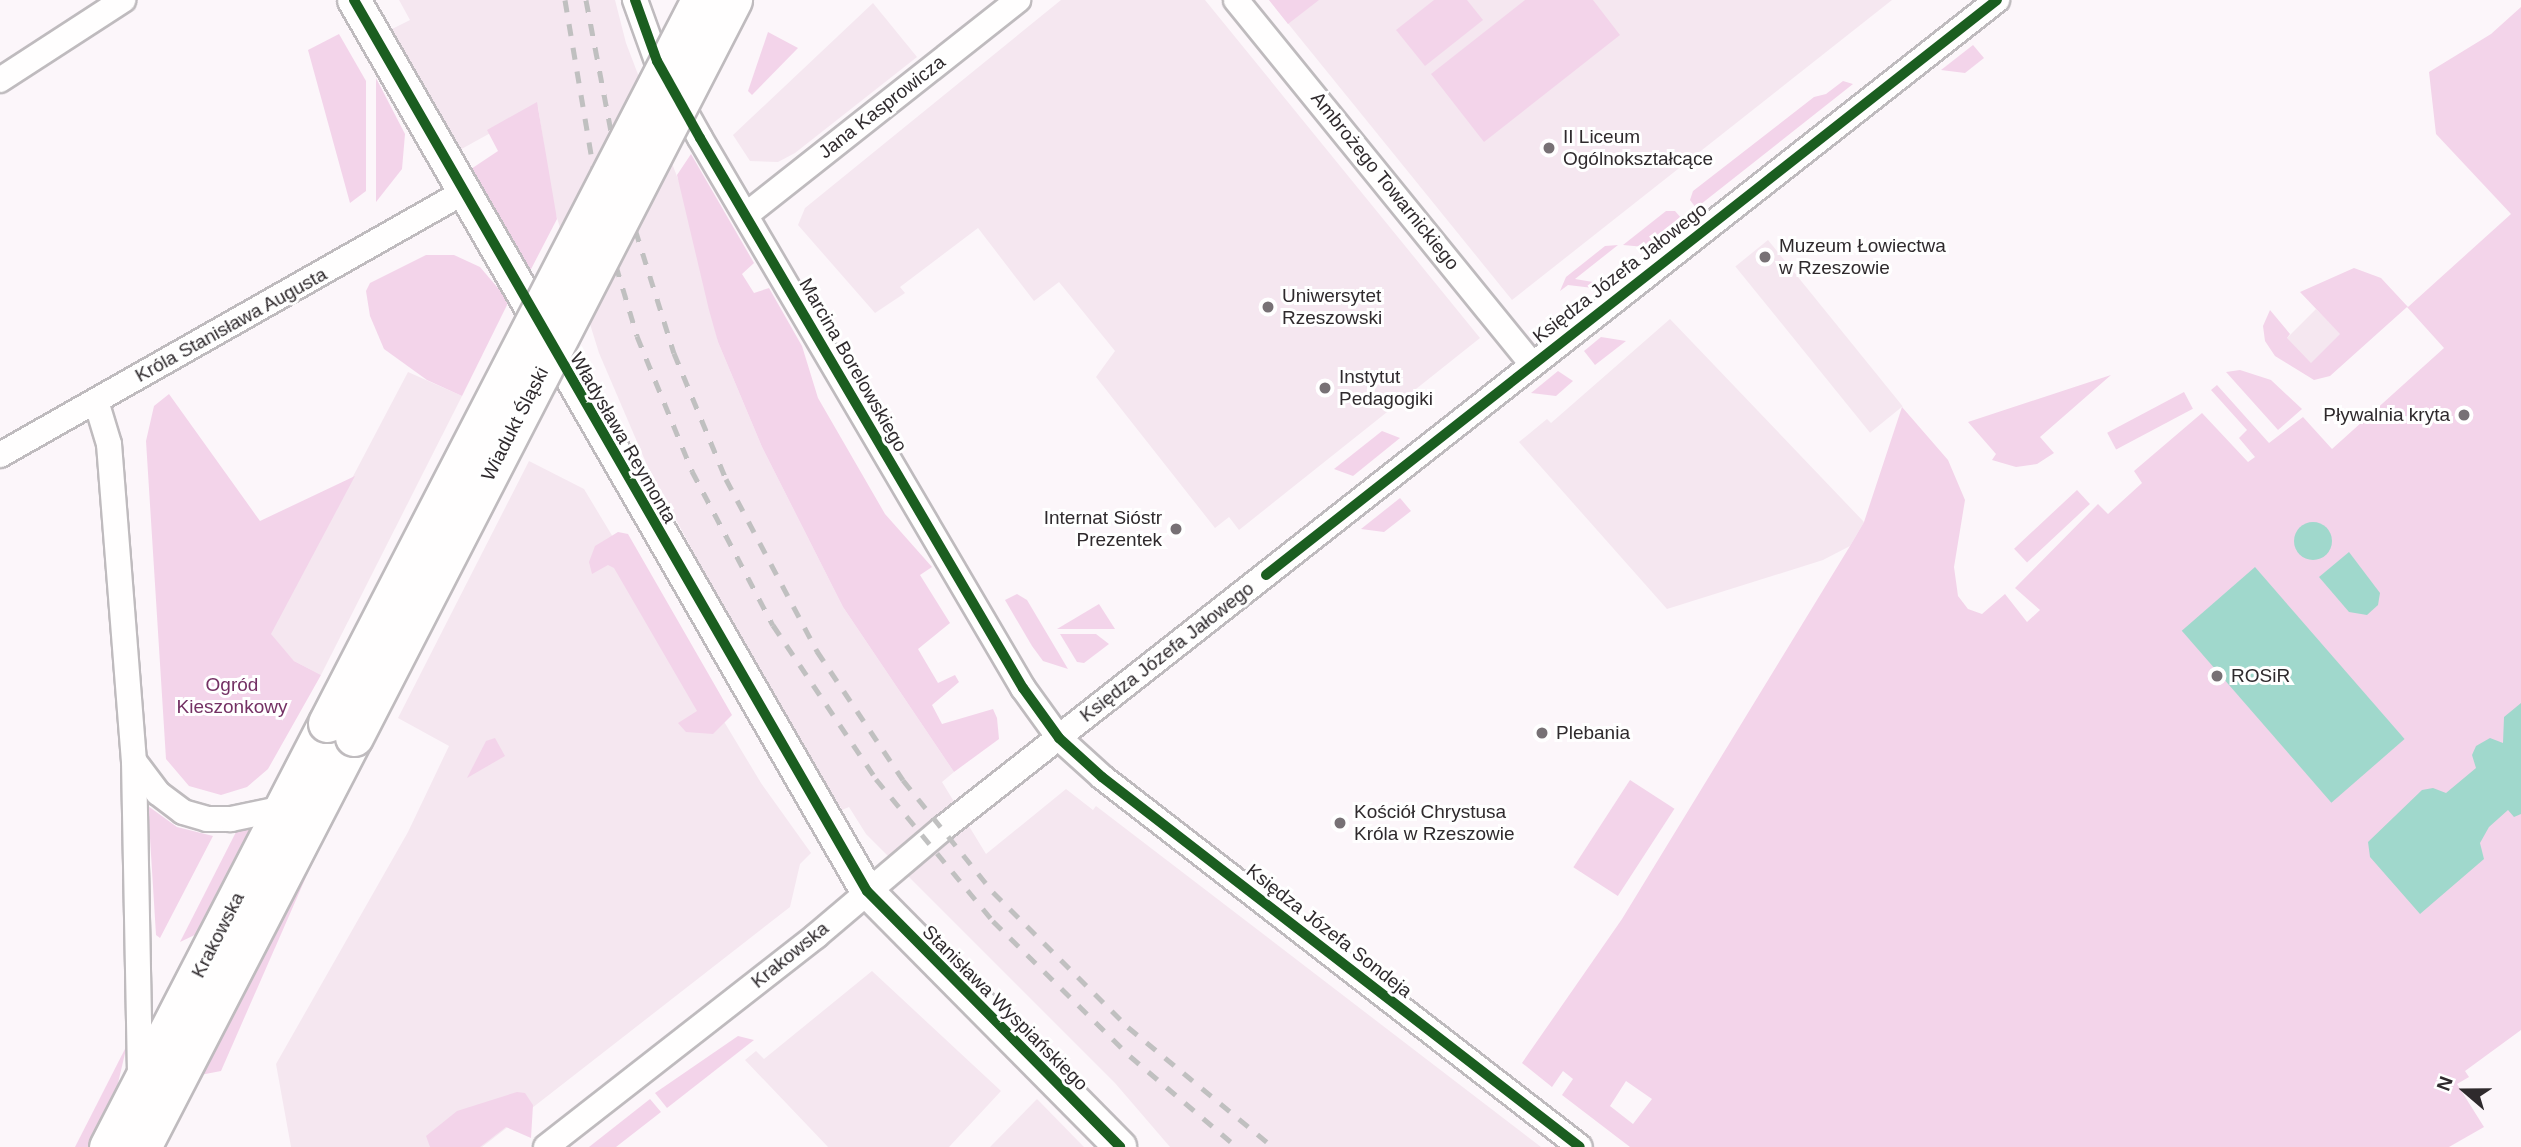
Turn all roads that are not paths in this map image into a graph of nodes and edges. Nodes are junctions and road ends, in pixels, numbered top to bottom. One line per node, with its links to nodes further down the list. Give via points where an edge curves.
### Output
1 (123, 0): 9 (street)
2 (354, 0): 10 (street, Władysława Reymonta, via 438,140)
3 (635, 0): 11 (street, Marcina Borelowskiego, via 657,61)
4 (700, 0): 15 (main road, Wiadukt Śląski, bridge)
5 (733, 0): 15 (main road, Wiadukt Śląski, bridge)
6 (1018, 0): 11 (street, Jana Kasprowicza)
7 (1236, 0): 12 (street, Ambrożego Towarnickiego)
8 (1997, 0): 12 (street, Księdza Józefa Jałowego)
9 (0, 80)
10 (462, 193): 13 (street, Króla Stanisława Augusta); 19 (street, Władysława Reymonta)
11 (746, 215): 16 (street, Marcina Borelowskiego, via 1023,688)
12 (1532, 364): 16 (street, Księdza Józefa Jałowego)
13 (96, 401): 14 (street, Króla Stanisława Augusta); 17 (street, via 109,444)
14 (0, 455)
15 (341, 730): 18 (main road, Krakowska); 22 (main road, Krakowska)
16 (1059, 738): 19 (street, Księdza Józefa Jałowego); 25 (street, Księdza Józefa Sondeja, via 1102,777)
17 (134, 761): 18 (street, via 158,793 183,812 231,819); 20 (street)
18 (284, 808): 20 (main road, Krakowska)
19 (867, 891): 23 (street, Krakowska); 24 (street, Stanisława Wyspiańskiego)
20 (140, 1085): 21 (main road, Krakowska)
21 (108, 1147)
22 (142, 1147)
23 (547, 1147)
24 (1120, 1147)
25 (1580, 1147)

